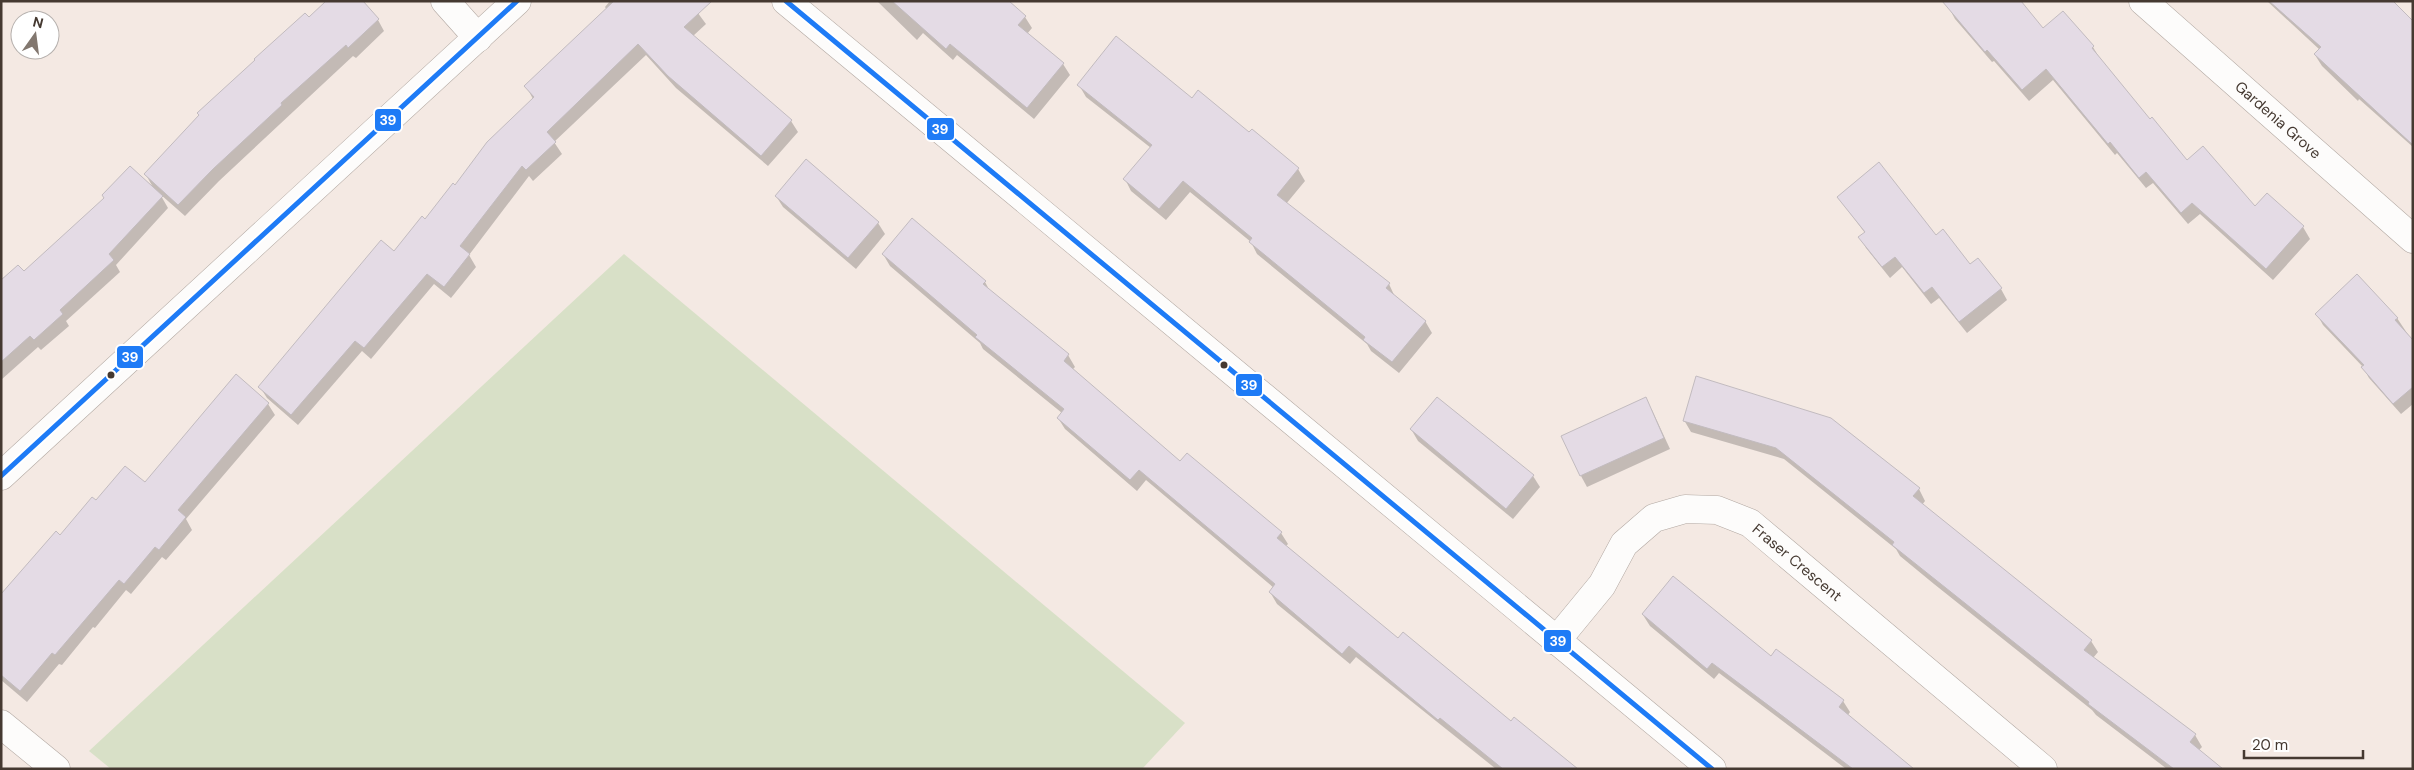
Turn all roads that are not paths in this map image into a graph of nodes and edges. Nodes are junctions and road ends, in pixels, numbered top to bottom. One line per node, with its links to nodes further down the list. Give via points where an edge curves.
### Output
1 (445, 1): 5 (street)
2 (517, 1): 5 (street)
3 (786, 1): 8 (street)
4 (2143, 1): 6 (street, Gardenia Grove)
5 (478, 38): 7 (street)
6 (2413, 239)
7 (1, 476)
8 (1556, 641): 11 (street); 12 (street, Fraser Crescent, via 1602,585 1624,544 1654,518 1685,509 1717,510 1750,524)
9 (1, 724): 10 (street)
10 (56, 769)
11 (1712, 769)
12 (2042, 769)

